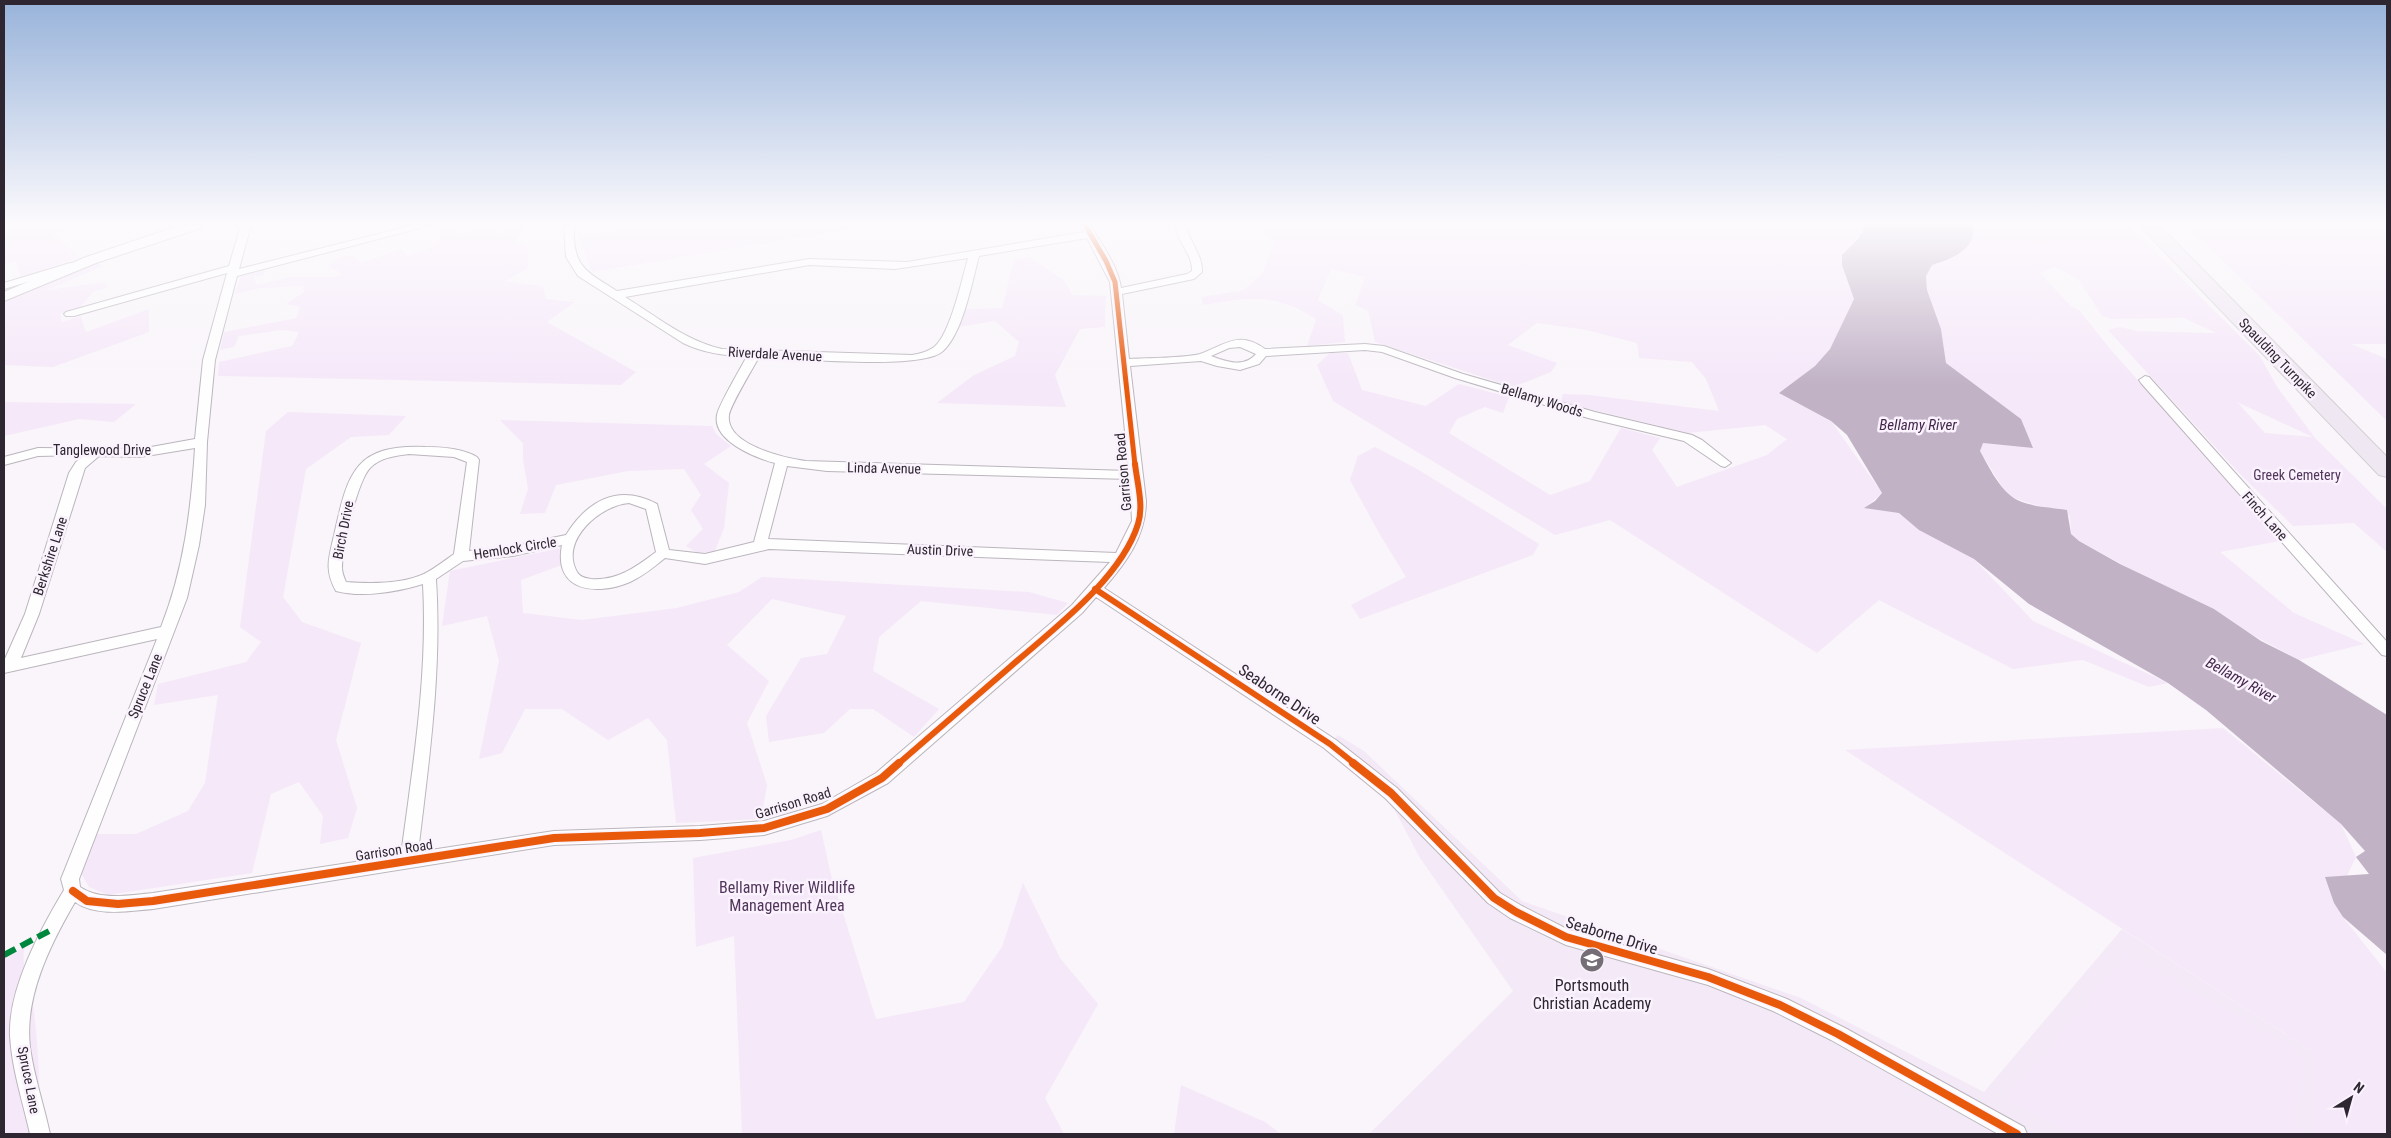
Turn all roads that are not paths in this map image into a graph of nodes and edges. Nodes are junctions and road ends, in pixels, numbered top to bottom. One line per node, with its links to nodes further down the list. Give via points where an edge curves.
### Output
1 (30, 278): 12 (street)
2 (48, 278): 15 (street)
3 (208, 278): 16 (street)
4 (233, 278): 22 (street, Spruce Lane, via 209,360)
5 (591, 278): 14 (street, Riverdale Avenue)
6 (714, 278): 14 (street)
7 (966, 278): 17 (street, Riverdale Avenue, via 941,347 924,356 902,359)
8 (1112, 278): 13 (street, Garrison Road)
9 (1185, 278): 13 (street)
10 (2200, 278): 28 (highway, Spaulding Turnpike)
11 (2221, 278): 23 (highway, Spaulding Turnpike)
12 (4, 286)
13 (1116, 292): 20 (street, Garrison Road)
14 (615, 295): 17 (street, Riverdale Avenue, via 702,348)
15 (4, 297)
16 (70, 314)
17 (755, 353): 26 (street, Linda Avenue, via 723,415 725,429 743,445)
18 (1263, 353): 19 (street, via 1252,345 1234,342); 19 (street, via 1255,362 1240,367); 27 (street, Bellamy Woods, via 1354,347 1384,349 1459,376 1592,415 1688,438)
19 (1202, 357): 20 (street)
20 (1124, 363): 29 (street, Garrison Road)
21 (2145, 380): 38 (street, Finch Lane)
22 (201, 442): 24 (street, Tanglewood Drive, via 140,452); 37 (street, Spruce Lane, via 192,545 180,598)
23 (2387, 446)
24 (96, 452): 25 (street, Tanglewood Drive, via 48,450); 39 (street, Berkshire Lane, via 80,465 76,473 35,605)
25 (4, 461)
26 (782, 461): 29 (street, Linda Avenue, via 819,467); 31 (street)
27 (1725, 463)
28 (2387, 470)
29 (1136, 475): 34 (street, Garrison Road, via 1138,523)
30 (570, 538): 32 (street, Hemlock Circle, via 570,574 584,583 608,584 626,579); 32 (street, Hemlock Circle, via 599,505 620,497 634,499 652,507); 33 (street, Hemlock Circle, via 513,551)
31 (760, 546): 32 (street, via 707,559); 34 (street, Austin Drive)
32 (663, 553)
33 (460, 557): 35 (street); 35 (street, Birch Drive, via 473,460 467,456 423,450 399,450 374,458 358,473 351,488 335,572 341,587 366,589)
34 (1119, 558): 36 (street, Garrison Road)
35 (428, 577): 40 (street, via 431,608 427,718)
36 (1095, 589): 40 (street, Garrison Road, via 1058,626 882,778 827,808 764,828 554,838); 43 (street, Seaborne Drive, via 1330,744 1391,793 1486,891 1516,912 1566,937 1708,977 1780,1005)
37 (165, 632): 39 (street); 41 (street, Spruce Lane, via 70,879)
38 (2387, 651)
39 (7, 666)
40 (409, 860): 41 (street, Garrison Road, via 153,901 87,902)
41 (73, 891): 42 (street, Spruce Lane, via 51,930 26,992 20,1022 21,1050)
42 (40, 1134)
43 (2017, 1134)

